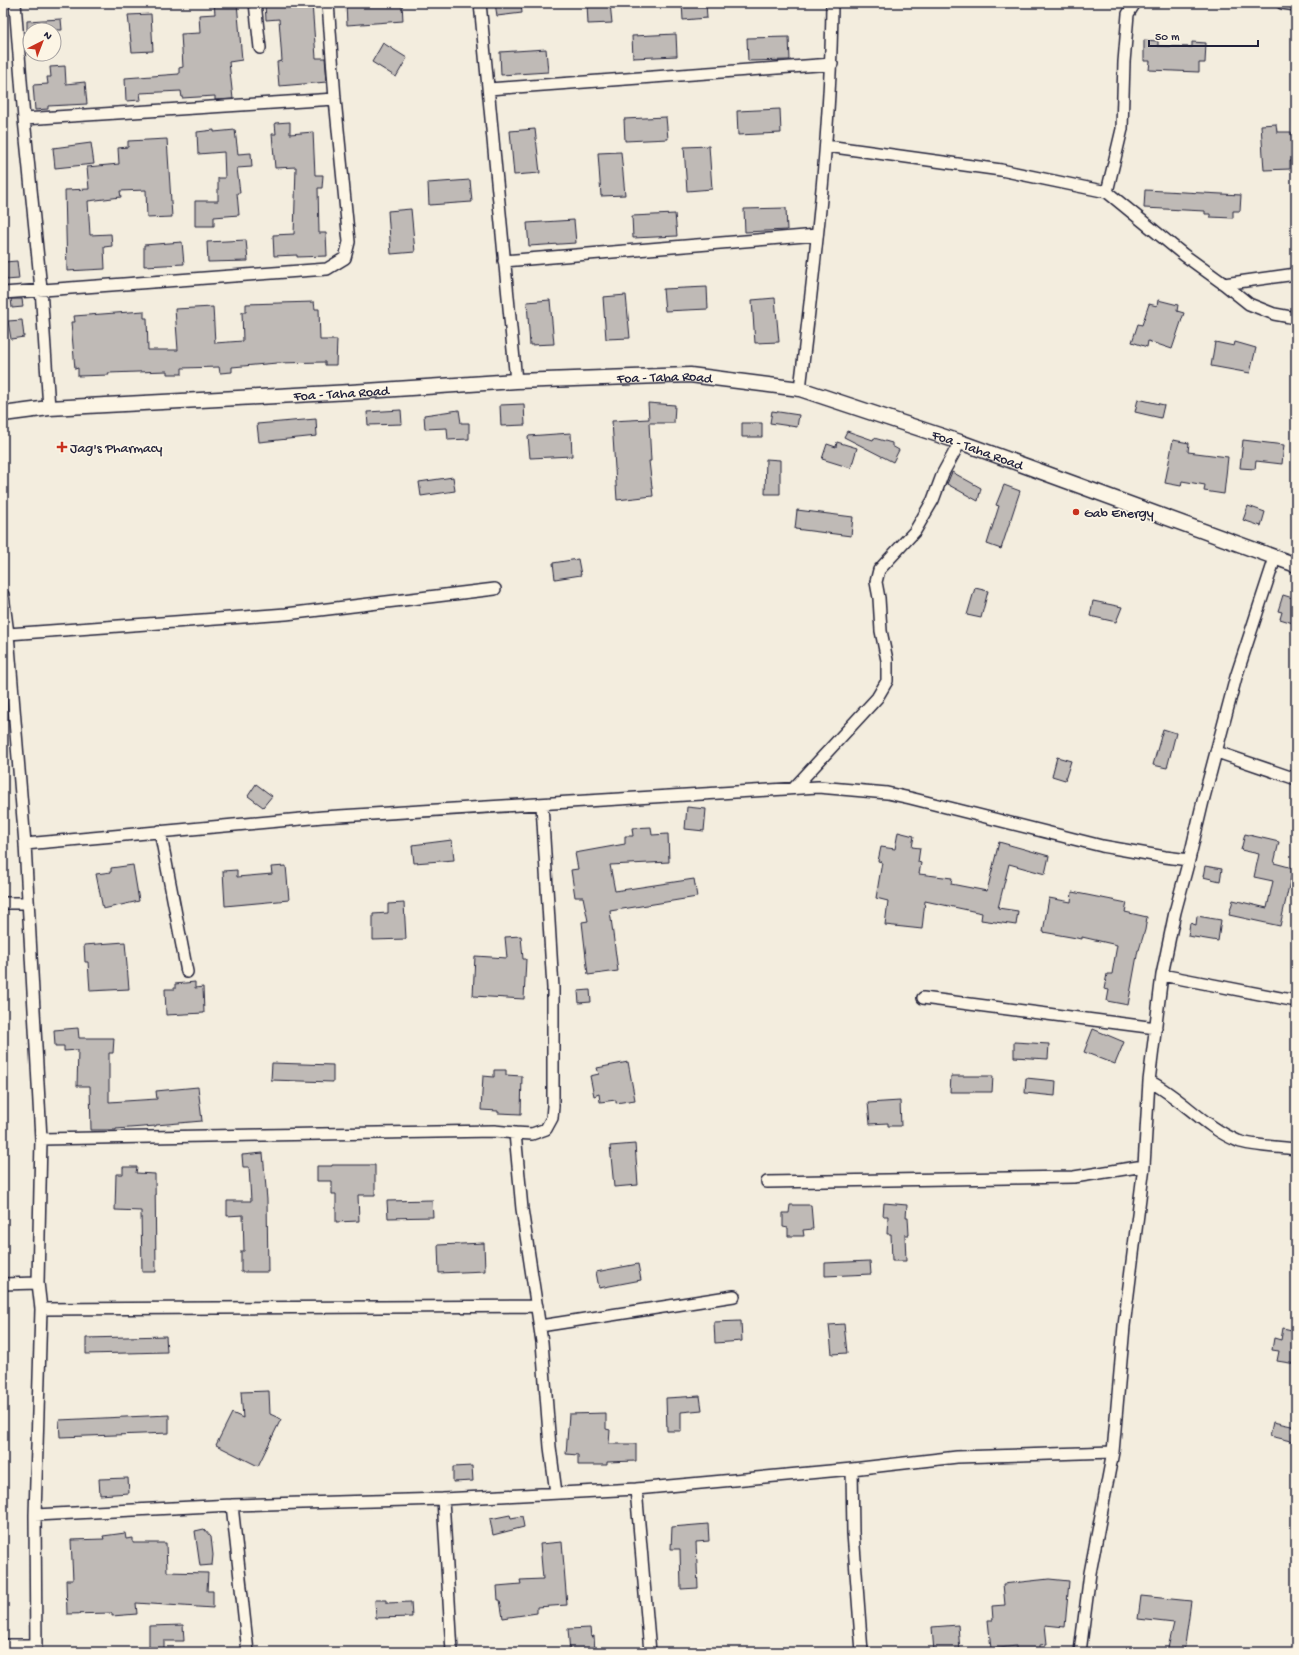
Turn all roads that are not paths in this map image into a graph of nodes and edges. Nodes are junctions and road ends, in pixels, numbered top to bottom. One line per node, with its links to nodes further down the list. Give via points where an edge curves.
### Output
1 (15, 3): 13 (street)
2 (255, 3): 9 (street)
3 (328, 3): 12 (street)
4 (480, 3): 11 (street)
5 (832, 3): 10 (street)
6 (1135, 3): 15 (street, via 1128,14 1122,129)
7 (1282, 3): 8 (street)
8 (1296, 5)
9 (260, 48)
10 (832, 64): 11 (street); 14 (street)
11 (489, 89): 17 (street)
12 (335, 99): 13 (street); 20 (street, via 349,242 345,258 327,268)
13 (24, 119): 20 (street)
14 (827, 146): 15 (street, via 1002,170); 16 (street)
15 (1107, 192): 19 (street)
16 (817, 235): 17 (street); 24 (street)
17 (504, 261): 23 (street)
18 (1296, 274): 19 (street)
19 (1224, 284): 22 (street, via 1249,304 1274,314)
20 (42, 289): 21 (street); 25 (street)
21 (3, 293)
22 (1296, 318)
23 (516, 381): 24 (street, Foa - Taha Road, via 690,375); 25 (street, Foa - Taha Road)
24 (800, 389): 27 (street, Foa - Taha Road)
25 (49, 408): 26 (street, Foa - Taha Road)
26 (3, 414)
27 (960, 442): 28 (street, Foa - Taha Road); 35 (street, via 943,473 933,500 915,531 879,570 876,582 887,660 887,681 877,698)
28 (1275, 558): 29 (street, Foa - Taha Road); 33 (street, via 1236,677)
29 (1296, 565)
30 (495, 589): 32 (street, via 286,614)
31 (3, 595): 32 (street)
32 (8, 634): 38 (street)
33 (1217, 752): 34 (street); 39 (street, via 1202,801)
34 (1296, 779)
35 (794, 788): 36 (street); 39 (street, via 818,787 887,793 1102,846)
36 (542, 805): 37 (street, via 322,817); 48 (street, via 553,988 553,1106 552,1118 546,1129 532,1134)
37 (160, 831): 38 (street); 42 (street)
38 (25, 844): 41 (street)
39 (1189, 860): 43 (street)
40 (3, 903): 41 (street)
41 (28, 903): 49 (street)
42 (187, 972)
43 (1162, 975): 45 (street); 46 (street)
44 (922, 998): 46 (street)
45 (1296, 1001)
46 (1156, 1028): 47 (street)
47 (1149, 1081): 50 (street, via 1166,1090 1202,1120 1240,1141); 51 (street)
48 (515, 1133): 49 (street, via 494,1131); 56 (street, via 522,1209)
49 (41, 1139): 53 (street)
50 (1296, 1149)
51 (1144, 1166): 52 (street, via 1074,1176); 59 (street, via 1124,1326)
52 (766, 1182)
53 (38, 1283): 54 (street); 57 (street)
54 (3, 1284)
55 (734, 1296): 58 (street)
56 (537, 1306): 57 (street); 58 (street)
57 (41, 1309): 65 (street)
58 (540, 1326): 62 (street)
59 (1113, 1452): 60 (street, via 957,1457); 72 (street, via 1090,1573)
60 (852, 1469): 61 (street); 71 (street, via 853,1533)
61 (636, 1489): 62 (street); 70 (street)
62 (556, 1493): 63 (street)
63 (443, 1499): 64 (street); 69 (street)
64 (232, 1505): 65 (street); 68 (street)
65 (35, 1515): 67 (street)
66 (3, 1645): 67 (street)
67 (36, 1648)
68 (248, 1652)
69 (452, 1652)
70 (650, 1652)
71 (862, 1652)
72 (1080, 1652)

